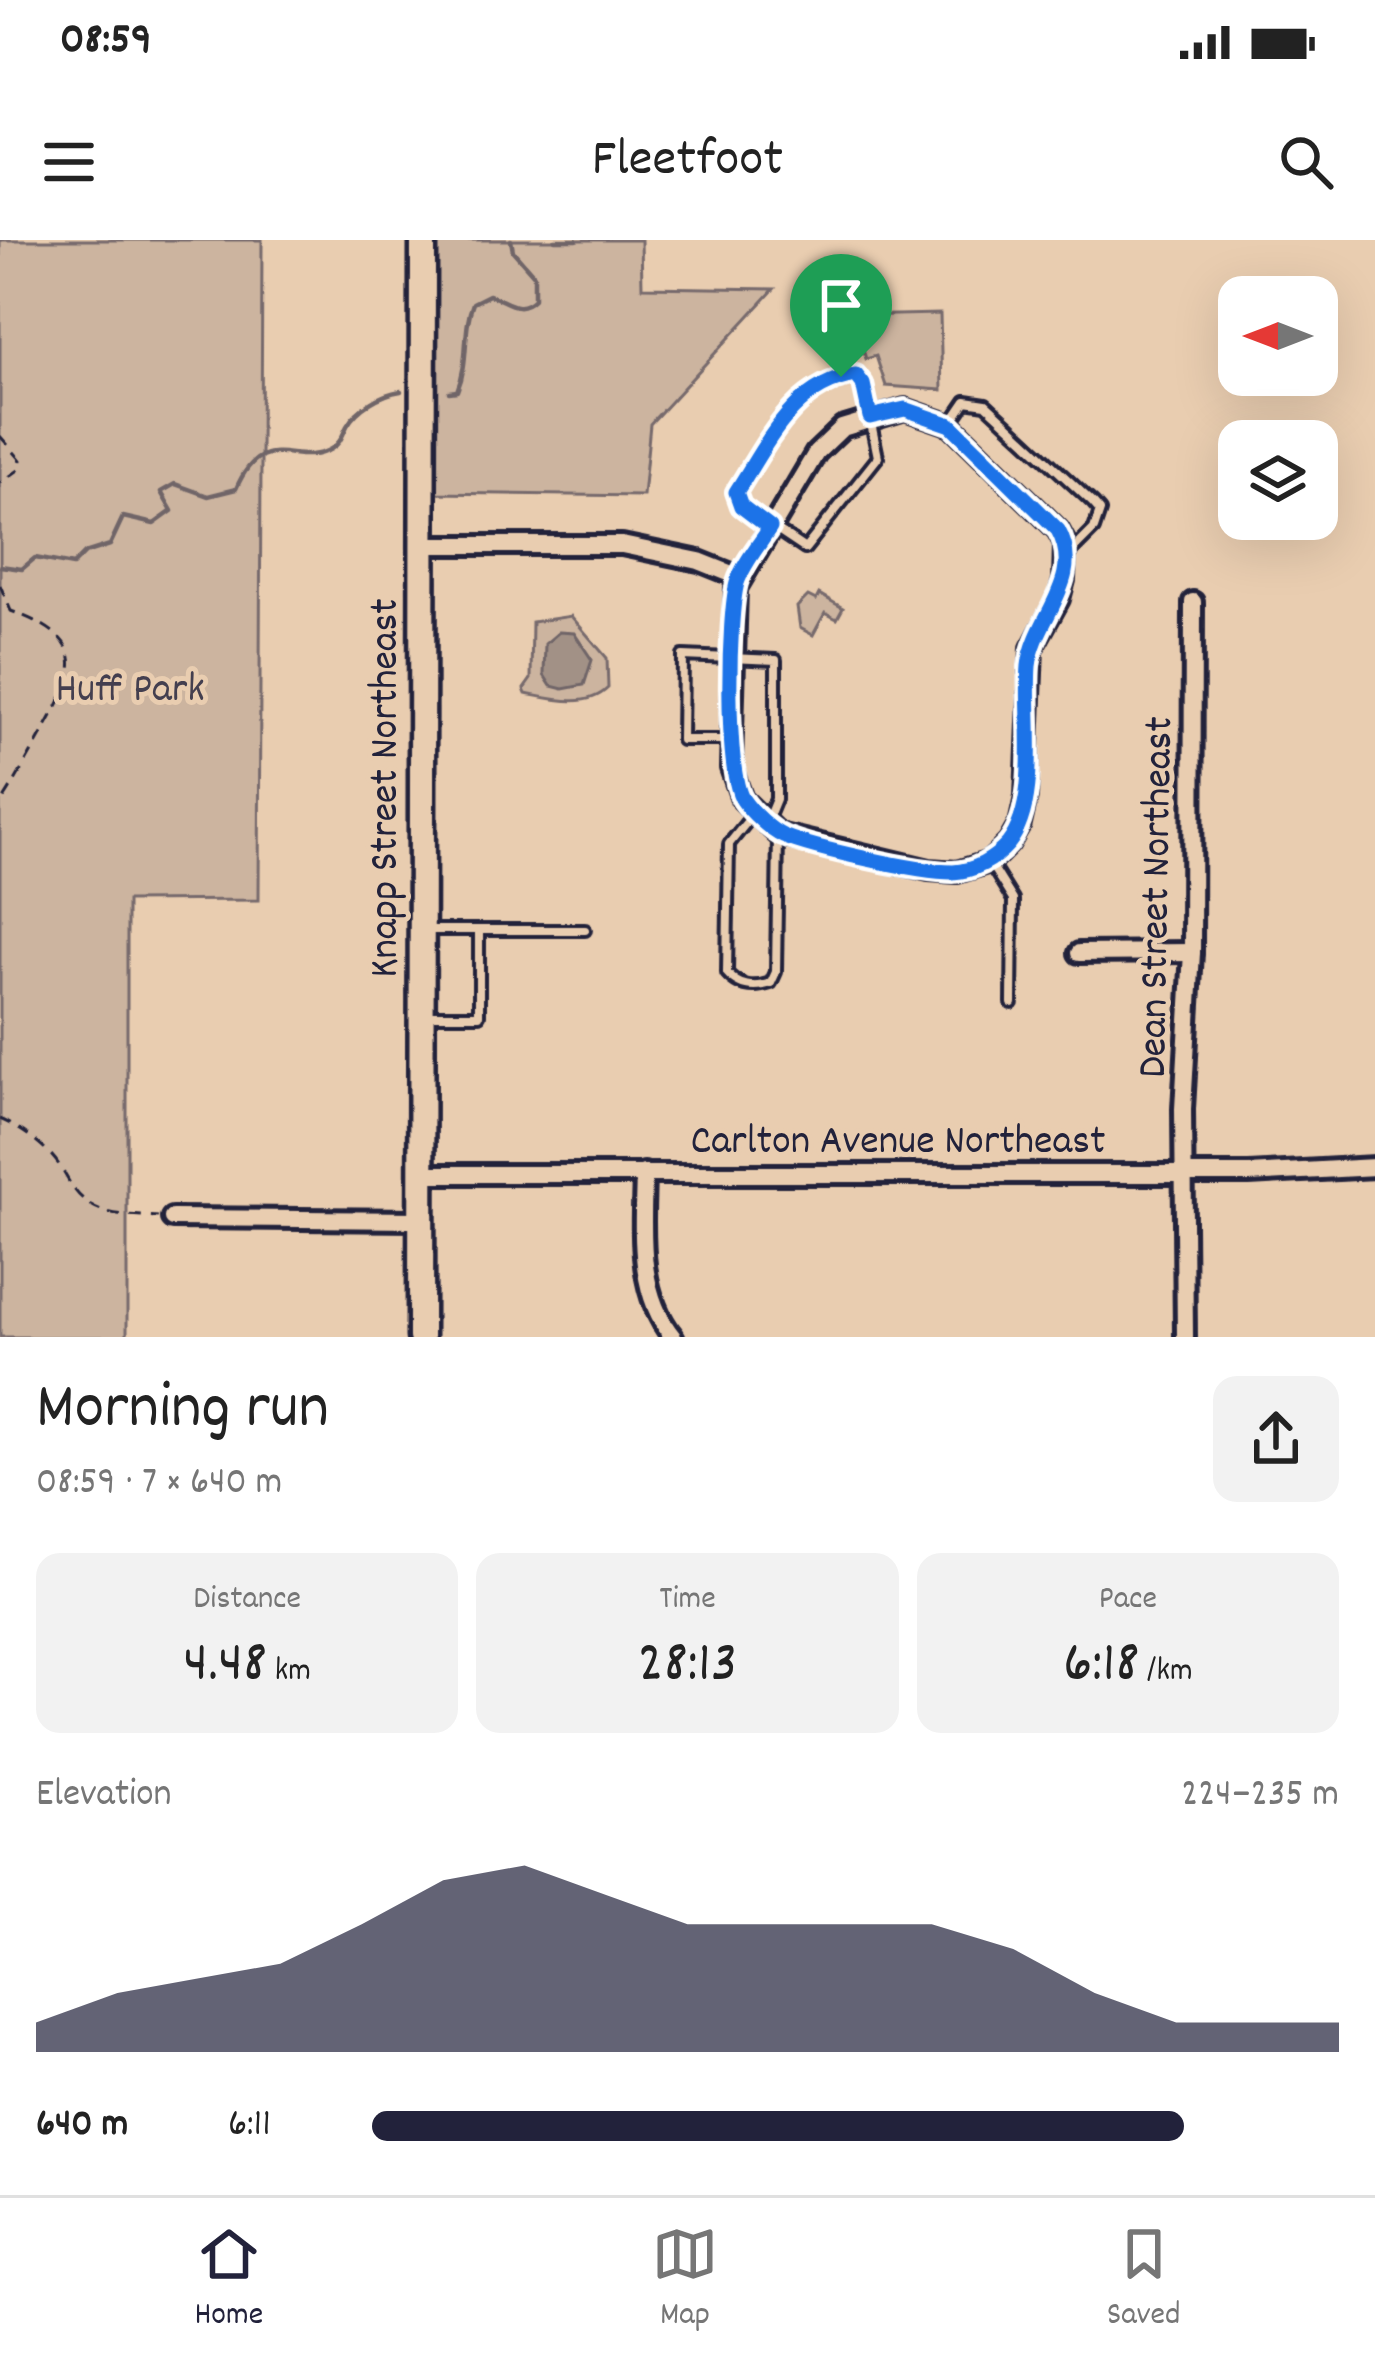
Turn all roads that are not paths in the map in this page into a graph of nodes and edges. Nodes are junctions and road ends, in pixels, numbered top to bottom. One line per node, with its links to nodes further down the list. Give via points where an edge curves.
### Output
1 (423, 240): 5 (main road, Knapp Street Northeast)
2 (870, 417): 3 (street, via 905,409); 4 (street, via 842,428 816,453); 4 (lane, via 878,457 805,549); 4 (lane, via 856,375 791,406 736,492)
3 (951, 425): 6 (street, via 1058,530); 6 (lane, via 966,401 986,404 1094,503 1094,529)
4 (770, 528): 7 (street)
5 (421, 545): 7 (street, via 634,546); 13 (main road, Knapp Street Northeast)
6 (1066, 557): 12 (street, via 1059,599 1029,665 1020,824)
7 (739, 578): 9 (street)
8 (1193, 602): 16 (street, Dean Street Northeast)
9 (733, 657): 10 (street); 10 (lane, via 682,656 682,740); 11 (lane, via 776,660 776,800)
10 (731, 740): 11 (street, via 742,799)
11 (766, 823): 11 (lane, via 729,844 727,973 741,985 771,982 776,972); 12 (street, via 929,870)
12 (990, 862): 18 (lane, via 1012,900)
13 (420, 930): 15 (lane); 19 (main road, Knapp Street Northeast)
14 (585, 930): 15 (lane)
15 (479, 931): 19 (lane, via 479,1015)
16 (1192, 952): 17 (street); 22 (street, Dean Street Northeast)
17 (1079, 953)
18 (1012, 1003)
19 (420, 1015): 23 (main road, Knapp Street Northeast)
20 (1375, 1167): 22 (street, Carlton Avenue Northeast)
21 (644, 1173): 22 (street, Carlton Avenue Northeast); 23 (street, Carlton Avenue Northeast); 27 (street, via 643,1252 650,1290)
22 (1185, 1173): 28 (street, Dean Street Northeast)
23 (421, 1174): 25 (main road, Knapp Street Northeast)
24 (172, 1218): 25 (street)
25 (421, 1220): 26 (main road, Knapp Street Northeast)
26 (421, 1337)
27 (673, 1337)
28 (1185, 1337)

